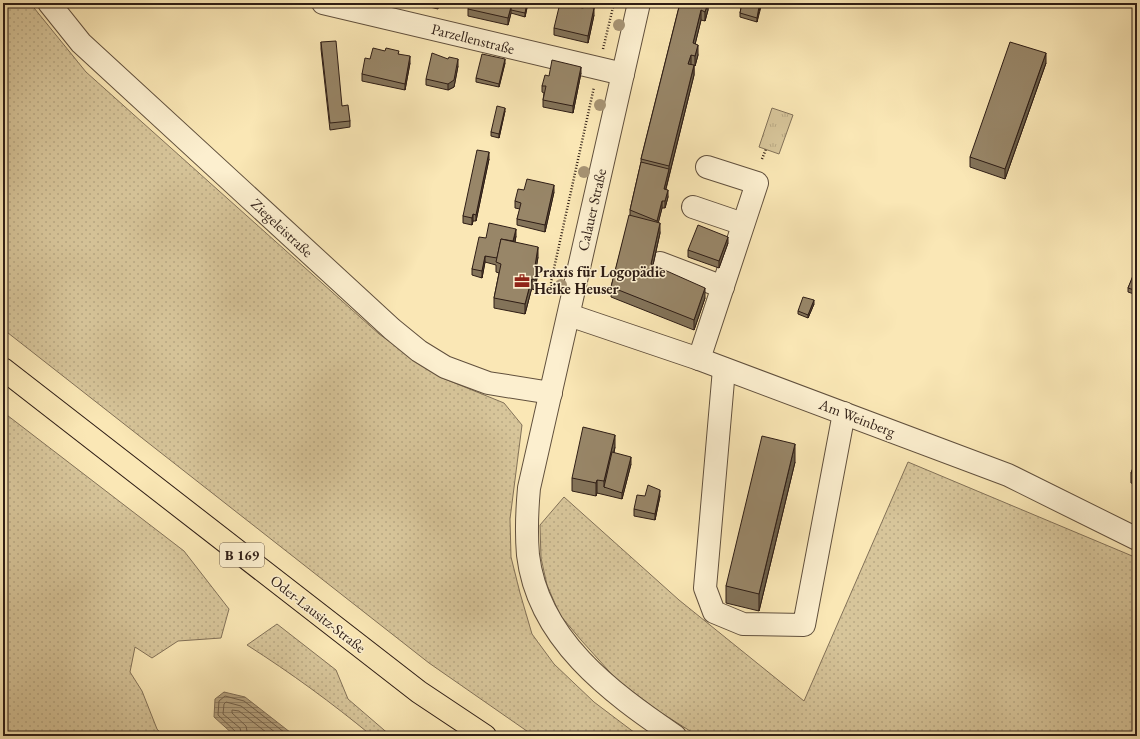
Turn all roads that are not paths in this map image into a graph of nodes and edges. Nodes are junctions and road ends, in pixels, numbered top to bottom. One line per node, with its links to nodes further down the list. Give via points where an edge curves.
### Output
1 (49, 3): 14 (street, Ziegeleistraße, via 81,43 419,351 445,367 488,383)
2 (323, 3): 4 (street, Parzellenstraße)
3 (639, 3): 4 (street, Calauer Straße)
4 (623, 74): 10 (street, Calauer Straße)
5 (707, 167): 7 (street, via 757,183)
6 (693, 207): 7 (street)
7 (743, 224): 9 (street)
8 (660, 264): 9 (street)
9 (723, 287): 11 (street)
10 (569, 315): 11 (street, Am Weinberg); 14 (street, Calauer Straße)
11 (699, 359): 13 (street, Am Weinberg)
12 (3, 369): 17 (highway, Oder-Lausitz-Straße / B 169, via 419,692)
13 (724, 369): 15 (street, Am Weinberg); 15 (street, via 704,588 714,612 743,624 804,625)
14 (551, 393): 18 (street, Calauer Straße, via 526,518 528,556 535,584 549,620 567,646 603,682)
15 (844, 413): 16 (street, Am Weinberg, via 1008,475)
16 (1137, 540)
17 (485, 736)
18 (675, 736)

